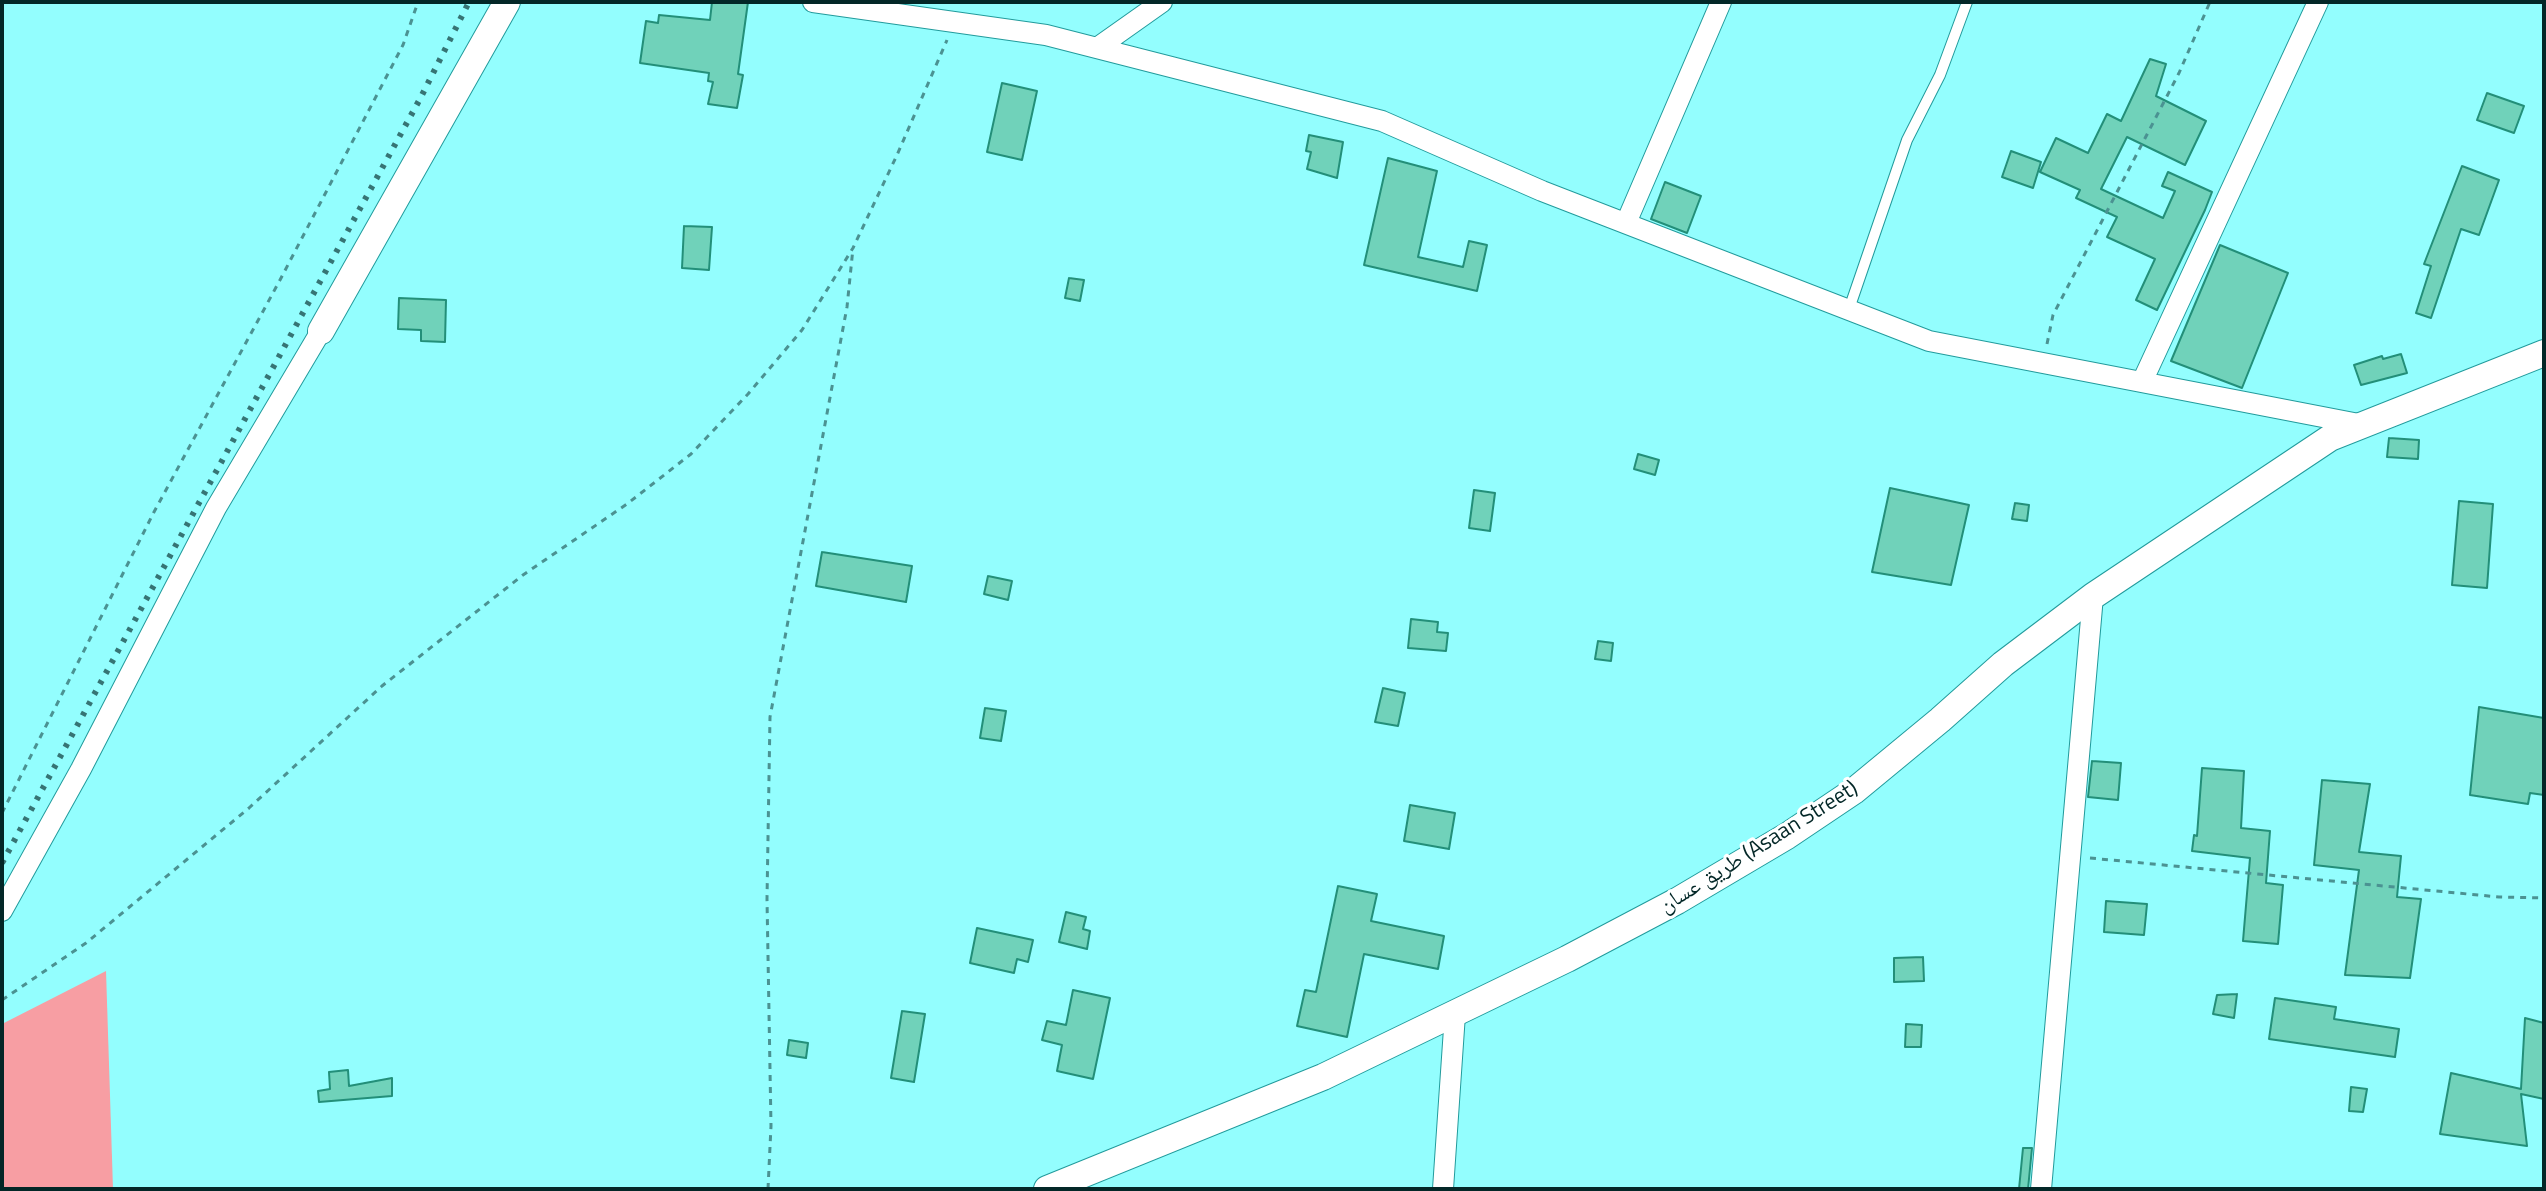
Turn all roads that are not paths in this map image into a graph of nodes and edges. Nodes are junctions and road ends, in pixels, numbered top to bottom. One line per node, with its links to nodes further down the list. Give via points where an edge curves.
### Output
1 (507, 2): 10 (street)
2 (813, 2): 7 (street, via 1046,35)
3 (1162, 2): 7 (street)
4 (1721, 2): 8 (street)
5 (1967, 2): 9 (lane, via 1940,75 1907,140)
6 (2318, 2): 12 (street)
7 (1097, 48): 8 (street, via 1382,121)
8 (1626, 223): 9 (street)
9 (1849, 309): 12 (street, via 1929,341)
10 (321, 331): 15 (street, via 216,508)
11 (2544, 353): 13 (street, طريق عسان (Asaan Street))
12 (2142, 382): 13 (street)
13 (2364, 425): 14 (street, طريق عسان (Asaan Street), via 2330,438)
14 (2093, 596): 16 (street, طريق عسان (Asaan Street), via 2003,664 1854,791 1787,836 1677,901); 19 (street)
15 (2, 911)
16 (1455, 1014): 17 (street, طريق عسان (Asaan Street), via 1323,1077); 18 (street)
17 (1047, 1189)
18 (1443, 1189)
19 (2041, 1189)

